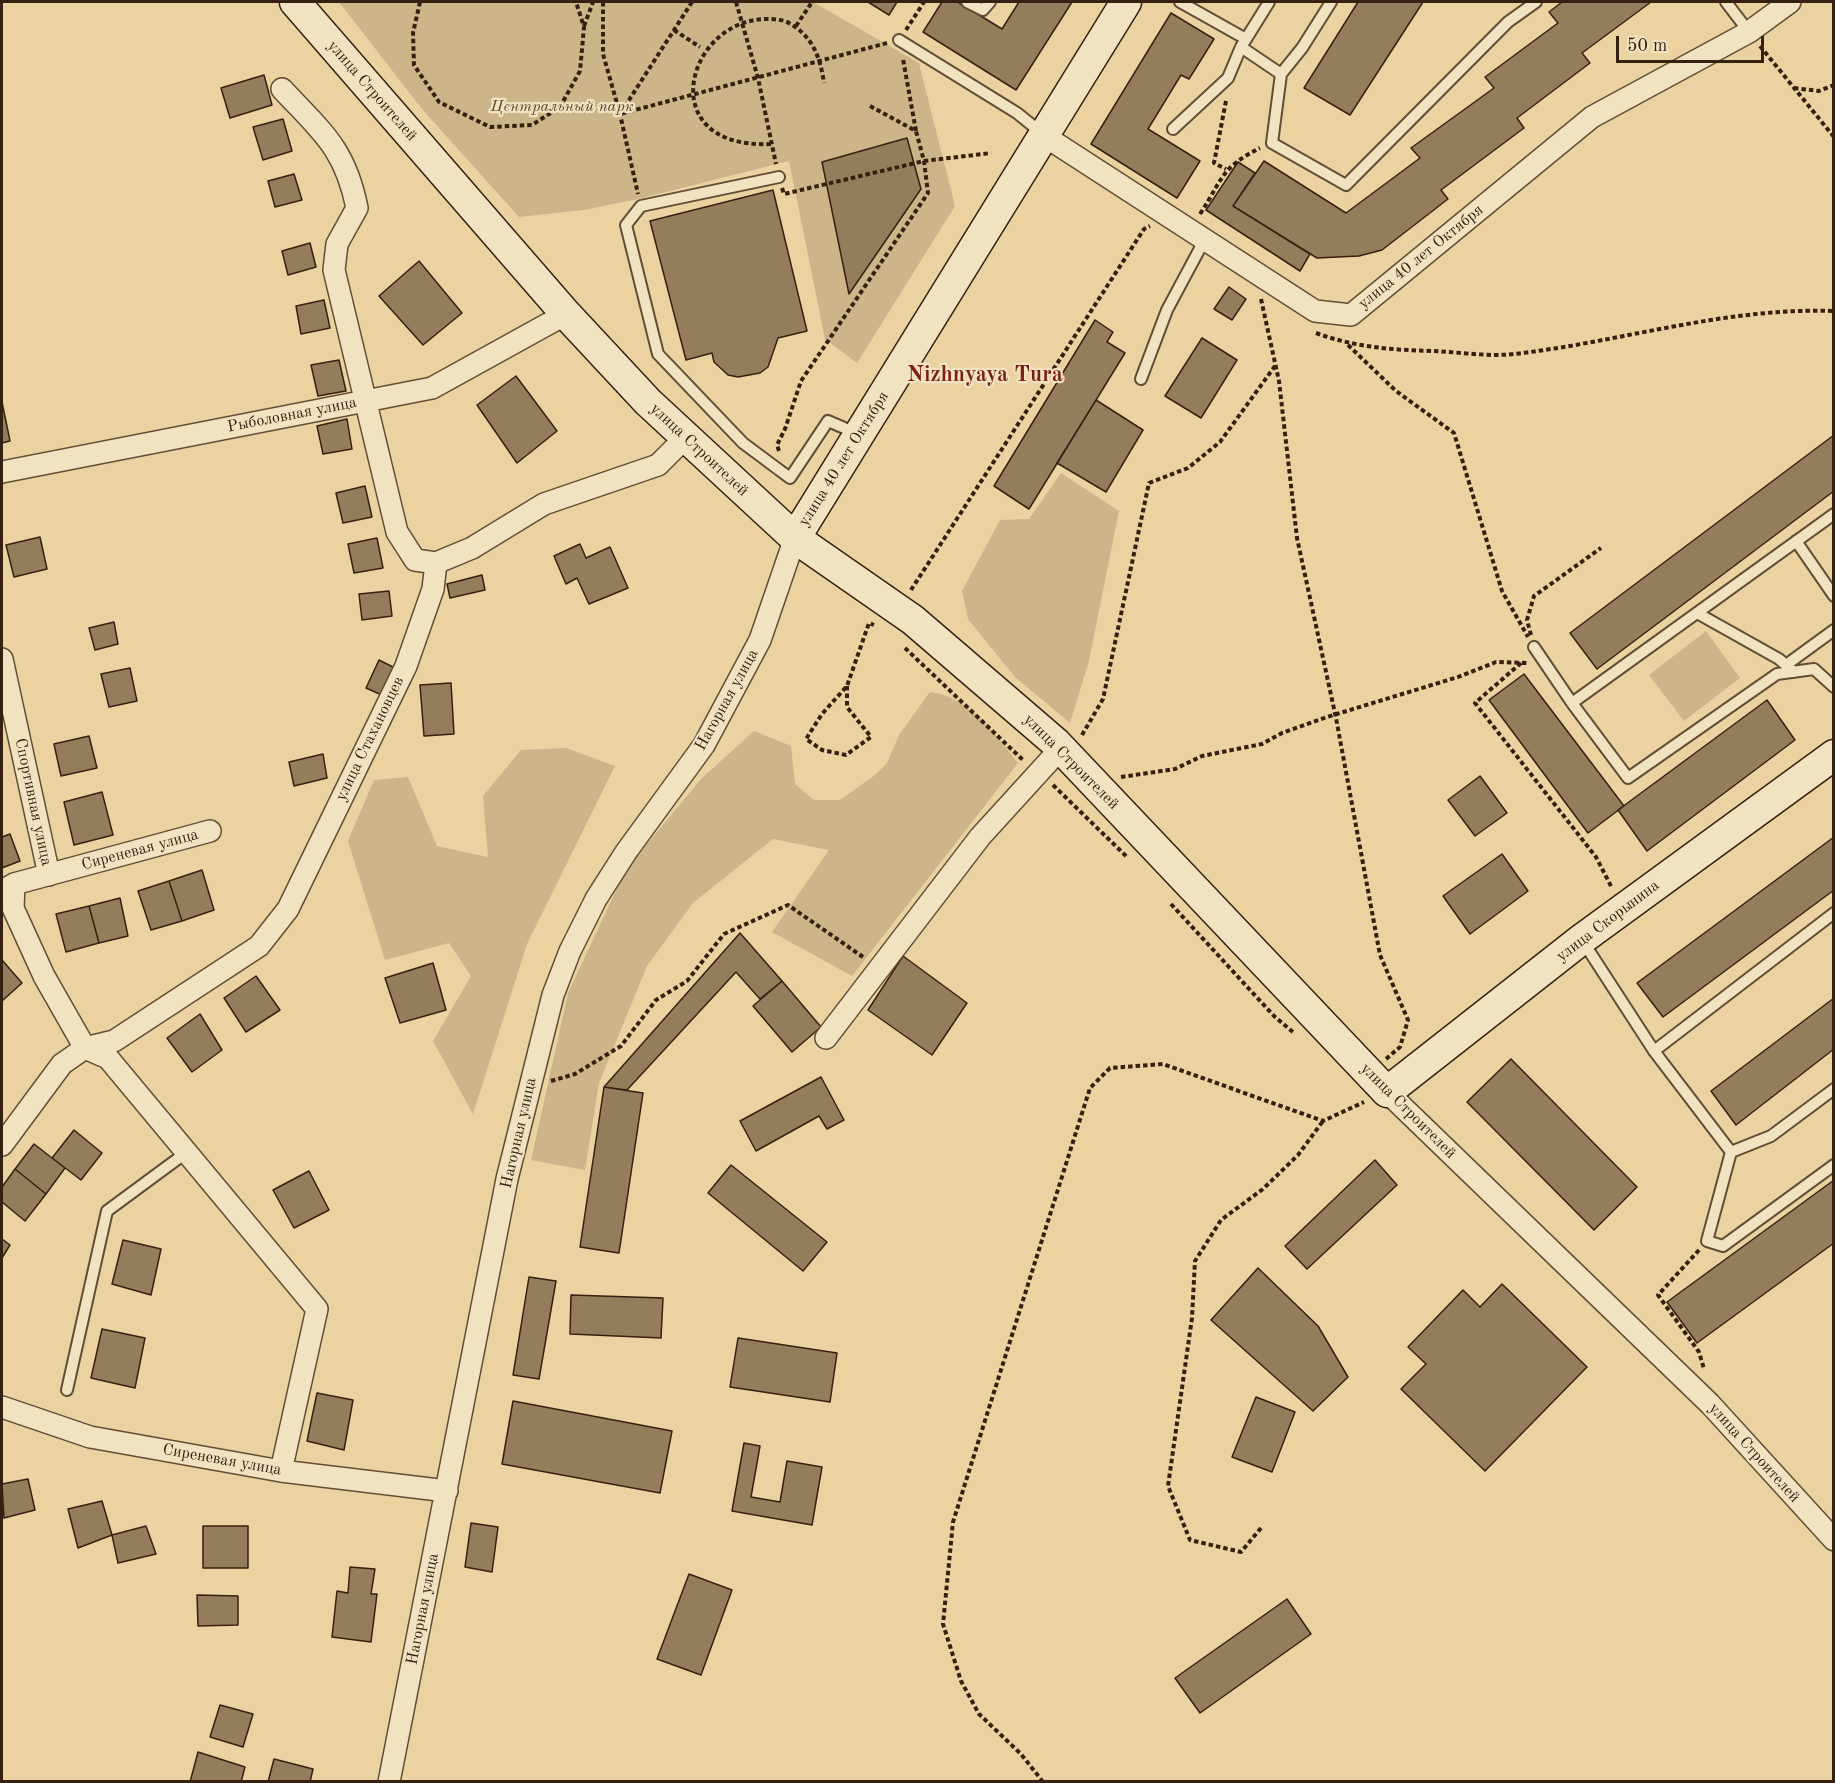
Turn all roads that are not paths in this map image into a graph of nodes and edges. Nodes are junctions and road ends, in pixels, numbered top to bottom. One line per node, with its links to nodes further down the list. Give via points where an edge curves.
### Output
1 (295, 2): 20 (main road, улица Строителей)
2 (967, 2): 3 (lane, via 983,10)
3 (990, 2)
4 (1126, 2): 17 (main road, улица 40 лет Октября)
5 (1180, 2): 13 (lane)
6 (1269, 2): 13 (lane)
7 (1331, 2): 14 (lane)
8 (1536, 2): 14 (lane, via 1508,22 1346,185 1272,143)
9 (1726, 2): 11 (lane)
10 (1790, 2): 11 (street, улица 40 лет Октября)
11 (1749, 32): 19 (street, улица 40 лет Октября, via 1592,117 1351,315 1315,312)
12 (899, 40): 17 (lane, via 1017,112)
13 (1244, 43): 14 (lane); 16 (lane, via 1228,78)
14 (1281, 74)
15 (282, 89): 22 (street, via 336,146 352,180 357,208 338,244 334,270)
16 (1173, 129)
17 (1043, 135): 19 (street, улица 40 лет Октября); 23 (main road, улица 40 лет Октября)
18 (779, 177): 23 (lane, via 640,206 626,225 658,354 743,443 790,478 828,421)
19 (1198, 234): 21 (lane)
20 (566, 314): 22 (street, Рыболовная улица, via 432,388); 24 (main road, улица Строителей)
21 (1141, 379)
22 (367, 401): 25 (street, Рыболовная улица); 29 (street, via 397,532 415,560)
23 (859, 434): 27 (main road, улица 40 лет Октября)
24 (686, 438): 27 (main road, улица Строителей); 29 (street, via 658,465 544,504 472,548)
25 (2, 472)
26 (1833, 514): 28 (lane)
27 (795, 538): 38 (main road, улица Строителей, via 914,620); 57 (street, Нагорная улица, via 760,640 704,745 596,899 553,995 507,1179)
28 (1796, 541): 30 (lane); 31 (lane)
29 (436, 563): 46 (street, улица Стахановцев, via 433,589 406,666 288,909 259,946 114,1041)
30 (1833, 596)
31 (1697, 613): 35 (lane); 37 (lane)
32 (1833, 630): 35 (lane)
33 (1534, 647): 37 (lane)
34 (2, 659): 41 (street, Спортивная улица)
35 (1790, 668): 36 (lane, via 1814,669); 37 (lane, via 1628,778)
36 (1833, 687)
37 (1572, 703)
38 (1061, 748): 45 (street, via 980,837); 48 (main road, улица Строителей)
39 (1833, 755): 44 (main road, улица Скорынина)
40 (210, 831): 41 (street, Сиреневая улица)
41 (49, 874): 42 (street, Сиреневая улица)
42 (8, 888): 46 (street, via 44,976)
43 (1833, 913): 47 (lane)
44 (1582, 939): 47 (lane); 48 (main road, улица Скорынина)
45 (826, 1038)
46 (85, 1048): 50 (street, via 62,1064); 51 (street, via 108,1058)
47 (1654, 1051): 52 (lane)
48 (1378, 1082): 58 (street, улица Строителей, via 1710,1404)
49 (1833, 1089): 52 (lane, via 1771,1136)
50 (2, 1145)
51 (187, 1152): 54 (lane, via 107,1211); 56 (street, via 317,1310)
52 (1731, 1152): 53 (lane, via 1707,1241 1723,1246)
53 (1833, 1165)
54 (67, 1390)
55 (2, 1407): 56 (street, Сиреневая улица, via 90,1437)
56 (281, 1471): 57 (street, Сиреневая улица)
57 (447, 1491): 59 (street, Нагорная улица)
58 (1833, 1540)
59 (389, 1782)

